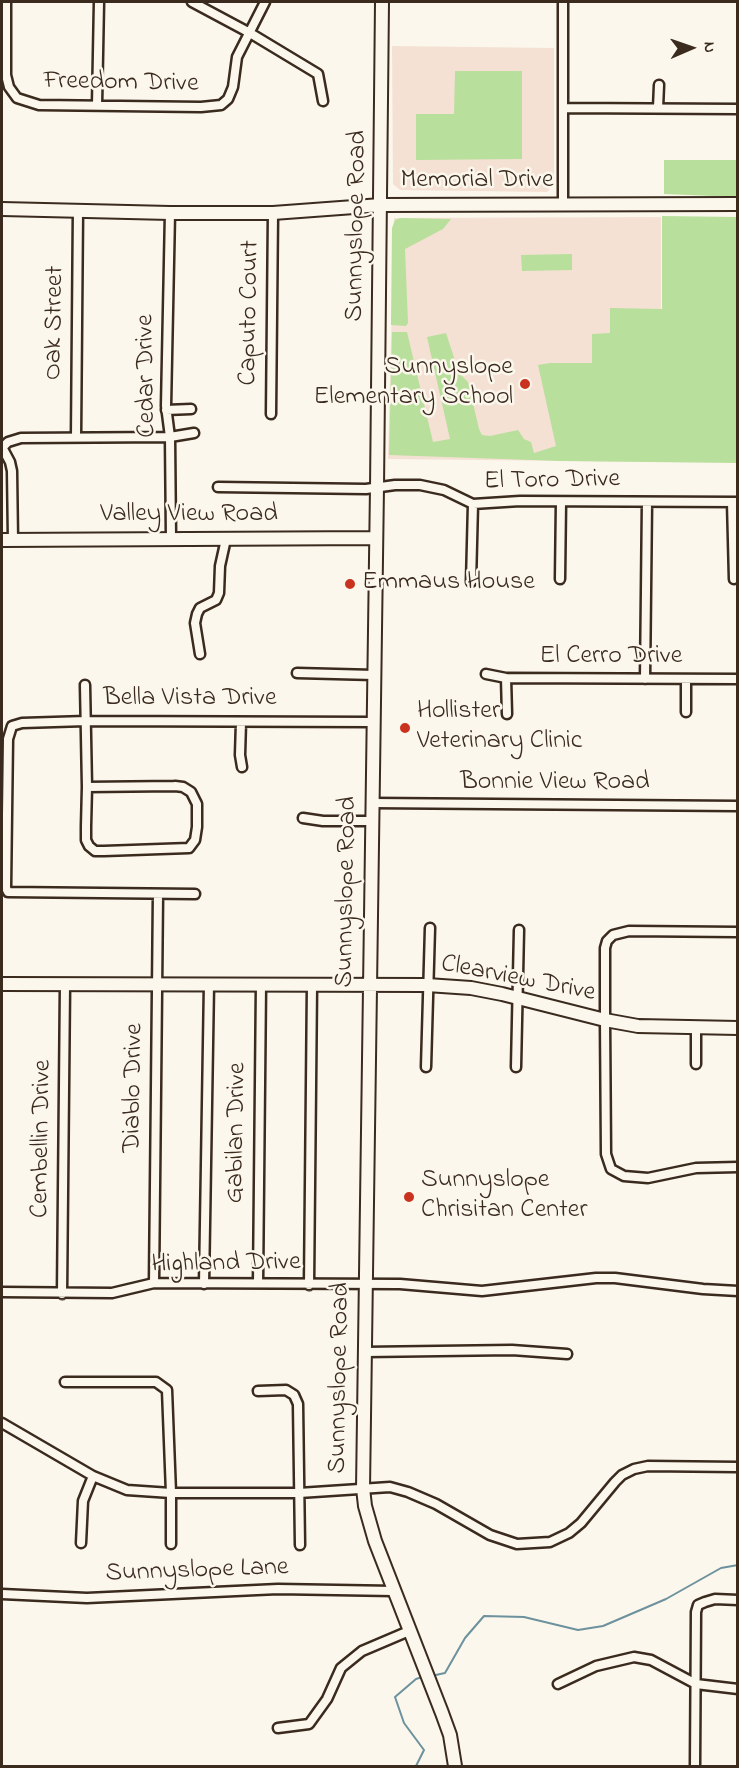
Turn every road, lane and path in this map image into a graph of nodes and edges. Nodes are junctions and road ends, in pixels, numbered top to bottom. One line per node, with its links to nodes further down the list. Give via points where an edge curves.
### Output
1 (6, 2): 10 (street, Freedom Drive, via 6,75 15,96 39,105)
2 (99, 2): 10 (street)
3 (192, 2): 7 (street)
4 (265, 2): 7 (street, Freedom Drive)
5 (381, 2): 16 (street, Sunnyslope Road)
6 (563, 2): 11 (street)
7 (250, 33): 9 (street, via 318,74); 10 (street, Freedom Drive, via 237,57 233,87 221,105)
8 (659, 85): 12 (street)
9 (323, 101)
10 (97, 105)
11 (563, 108): 12 (street); 14 (street)
12 (658, 108): 13 (street)
13 (738, 109)
14 (563, 204): 15 (street, Memorial Drive); 16 (street, Memorial Drive)
15 (738, 204)
16 (381, 205): 20 (street, Memorial Drive); 29 (street, Sunnyslope Road)
17 (2, 209): 18 (street, Memorial Drive)
18 (78, 210): 19 (street, Memorial Drive); 25 (street, Oak Street)
19 (170, 213): 20 (street, Memorial Drive); 22 (street, Cedar Drive)
20 (273, 213): 23 (street, Caputo Court)
21 (191, 409): 22 (street)
22 (166, 410): 26 (street, Cedar Drive)
23 (271, 414)
24 (194, 433): 26 (street)
25 (76, 437): 26 (street); 27 (street, via 21,438)
26 (170, 437): 34 (street, Cedar Drive)
27 (2, 448): 37 (street, via 12,471)
28 (219, 487): 29 (street, El Toro Drive)
29 (374, 487): 33 (street, El Toro Drive, via 433,486); 35 (street, Sunnyslope Road)
30 (561, 502): 31 (street, El Toro Drive); 33 (street, El Toro Drive); 38 (street)
31 (647, 502): 32 (street, El Toro Drive); 46 (street)
32 (735, 502): 39 (street)
33 (473, 504): 40 (street)
34 (171, 538): 36 (street, Valley View Road); 37 (street, Valley View Road)
35 (376, 538): 36 (street, Valley View Road); 44 (street, Sunnyslope Road)
36 (226, 539): 41 (street, via 219,593 197,614)
37 (7, 540)
38 (560, 579)
39 (734, 579)
40 (471, 582)
41 (200, 654)
42 (297, 673): 44 (street)
43 (486, 674): 45 (street, El Cerro Drive)
44 (374, 675): 54 (street, Sunnyslope Road)
45 (506, 678): 46 (street, El Cerro Drive); 51 (street)
46 (645, 678): 47 (street, El Cerro Drive)
47 (686, 679): 48 (street, El Cerro Drive); 50 (street)
48 (738, 679)
49 (85, 685): 52 (street)
50 (686, 712)
51 (507, 714)
52 (86, 721): 53 (street, Bella Vista Drive); 56 (street); 61 (street, Bella Vista Drive, via 22,723 10,729 6,888 8,892)
53 (241, 722): 54 (street, Bella Vista Drive); 55 (street)
54 (373, 722): 57 (street, Sunnyslope Road)
55 (242, 767)
56 (87, 787): 56 (street, via 86,840 91,848 187,849 194,844 197,804 187,789)
57 (372, 802): 58 (street, Bonnie View Road); 60 (street, Sunnyslope Road)
58 (738, 806)
59 (303, 818): 60 (street)
60 (372, 821): 71 (street, Sunnyslope Road)
61 (158, 894): 62 (street); 67 (street, Diablo Drive)
62 (195, 894)
63 (430, 928): 73 (street)
64 (519, 930): 74 (street)
65 (738, 932): 75 (street, via 629,931 613,935 605,948)
66 (2, 984): 72 (street, Clearview Drive)
67 (157, 984): 68 (street, Clearview Drive); 72 (street, Clearview Drive); 82 (street, Diablo Drive)
68 (209, 984): 69 (street, Clearview Drive); 84 (street)
69 (261, 984): 70 (street, Clearview Drive); 83 (street, Gabilan Drive)
70 (312, 984): 71 (street, Clearview Drive); 86 (street)
71 (370, 984): 73 (street, Clearview Drive); 85 (street, Sunnyslope Road)
72 (65, 985): 89 (street, Cembellin Drive)
73 (427, 985): 74 (street, Clearview Drive, via 471,988); 79 (street)
74 (517, 998): 75 (street, Clearview Drive); 80 (street)
75 (605, 1020): 76 (street, Clearview Drive, via 638,1026); 81 (street, via 605,1138 609,1167 624,1176 648,1178 696,1168)
76 (696, 1028): 77 (street, Clearview Drive); 78 (street)
77 (738, 1028)
78 (696, 1064)
79 (426, 1067)
80 (516, 1067)
81 (738, 1167)
82 (154, 1283): 84 (street, Highland Drive); 89 (street, Highland Drive, via 119,1292)
83 (258, 1283): 84 (street, Highland Drive); 86 (street, Highland Drive)
84 (204, 1284)
85 (365, 1284): 86 (street, Highland Drive); 87 (street, Highland Drive, via 482,1291 615,1278); 90 (street, Sunnyslope Road)
86 (309, 1285)
87 (738, 1291)
88 (2, 1292): 89 (street, Highland Drive)
89 (62, 1294)
90 (365, 1352): 91 (street, via 512,1350); 97 (street, Sunnyslope Road)
91 (567, 1354)
92 (65, 1382): 98 (street, via 148,1381 165,1387 169,1395)
93 (258, 1391): 99 (street, via 282,1389 297,1399)
94 (2, 1423): 96 (street)
95 (738, 1467): 97 (street, via 634,1469 622,1475 568,1533 550,1542 529,1545 502,1541 401,1489)
96 (93, 1476): 98 (street, via 127,1490); 100 (street, via 82,1501)
97 (363, 1488): 99 (street); 103 (street, Sunnyslope Road, via 370,1528)
98 (171, 1493): 99 (street); 101 (street)
99 (299, 1493): 102 (street)
100 (81, 1543)
101 (171, 1544)
102 (300, 1545)
103 (394, 1591): 104 (street, Sunnyslope Lane, via 278,1589 87,1598); 106 (street, Sunnyslope Road)
104 (2, 1594)
105 (738, 1600): 108 (street, via 715,1599 698,1605)
106 (409, 1631): 110 (street, via 362,1651 341,1668 327,1699 309,1724); 111 (street, Sunnyslope Road, via 450,1735)
107 (558, 1684): 108 (street, via 596,1665 634,1657 651,1660)
108 (696, 1684): 109 (street); 112 (street)
109 (738, 1689)
110 (278, 1728)
111 (455, 1767)
112 (695, 1767)

